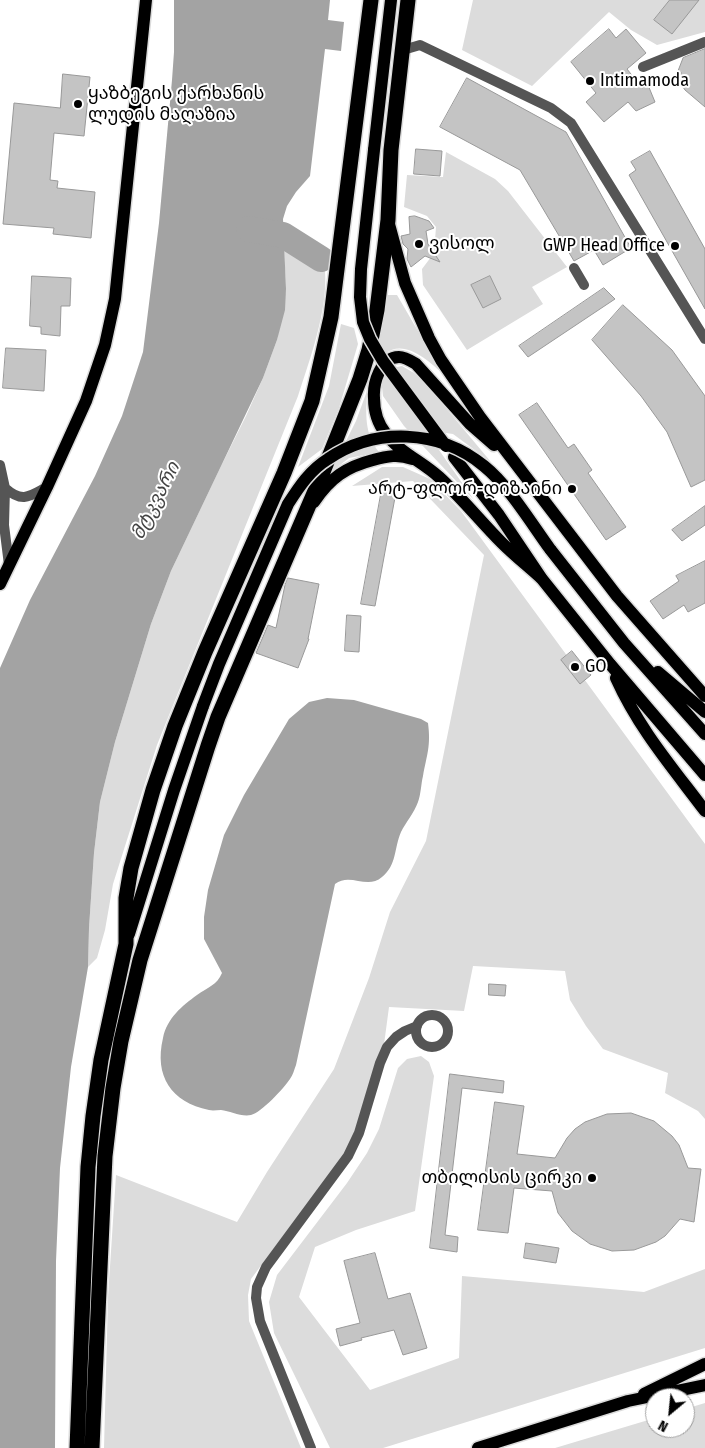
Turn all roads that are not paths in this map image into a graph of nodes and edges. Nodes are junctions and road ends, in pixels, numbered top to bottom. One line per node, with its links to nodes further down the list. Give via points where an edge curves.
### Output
1 (146, 0): 15 (main road, via 110,324 86,401)
2 (371, 0): 29 (highway, via 331,317 314,393 164,757 131,868 126,898)
3 (391, 0): 19 (main road, bridge, via 361,270 363,322 384,361 499,515)
4 (408, 0): 6 (highway)
5 (705, 42): 7 (street)
6 (403, 50): 8 (highway, via 391,150); 11 (street, via 420,45 550,108 571,123)
7 (642, 67)
8 (388, 220): 12 (main road, via 403,276 429,338); 17 (highway, via 367,357)
9 (574, 268): 10 (street)
10 (584, 285)
11 (705, 339)
12 (512, 460): 13 (main road, via 470,424 416,364 403,357 392,358 376,378 375,412 386,435); 21 (main road, via 617,596)
13 (422, 463): 17 (main road, via 392,455 355,464 334,478); 19 (main road, via 502,544)
14 (0, 465): 16 (street)
15 (47, 487): 16 (street, via 21,498); 18 (main road)
16 (5, 488): 18 (street, via 4,525)
17 (307, 512): 35 (highway, via 208,746 130,998 112,1088 104,1156)
18 (10, 565): 20 (main road)
19 (542, 579): 23 (main road)
20 (0, 584)
21 (656, 641): 24 (main road); 25 (main road)
22 (624, 643): 25 (main road); 26 (main road); 29 (main road, bridge, via 493,474 460,450 439,441 399,436 373,439 346,448 327,459 298,488 288,504 219,664 171,799)
23 (610, 664): 27 (main road); 28 (main road, via 644,730)
24 (705, 696)
25 (704, 712)
26 (705, 734)
27 (705, 775)
28 (705, 811)
29 (126, 944): 34 (highway, via 101,1060 93,1116)
30 (417, 1026): 36 (street, via 400,1034 387,1047 359,1134 348,1156 266,1267 257,1287 260,1321)
31 (705, 1364): 33 (main road)
32 (705, 1385): 33 (main road)
33 (628, 1401): 37 (main road)
34 (77, 1448)
35 (92, 1448)
36 (311, 1448)
37 (478, 1448)

